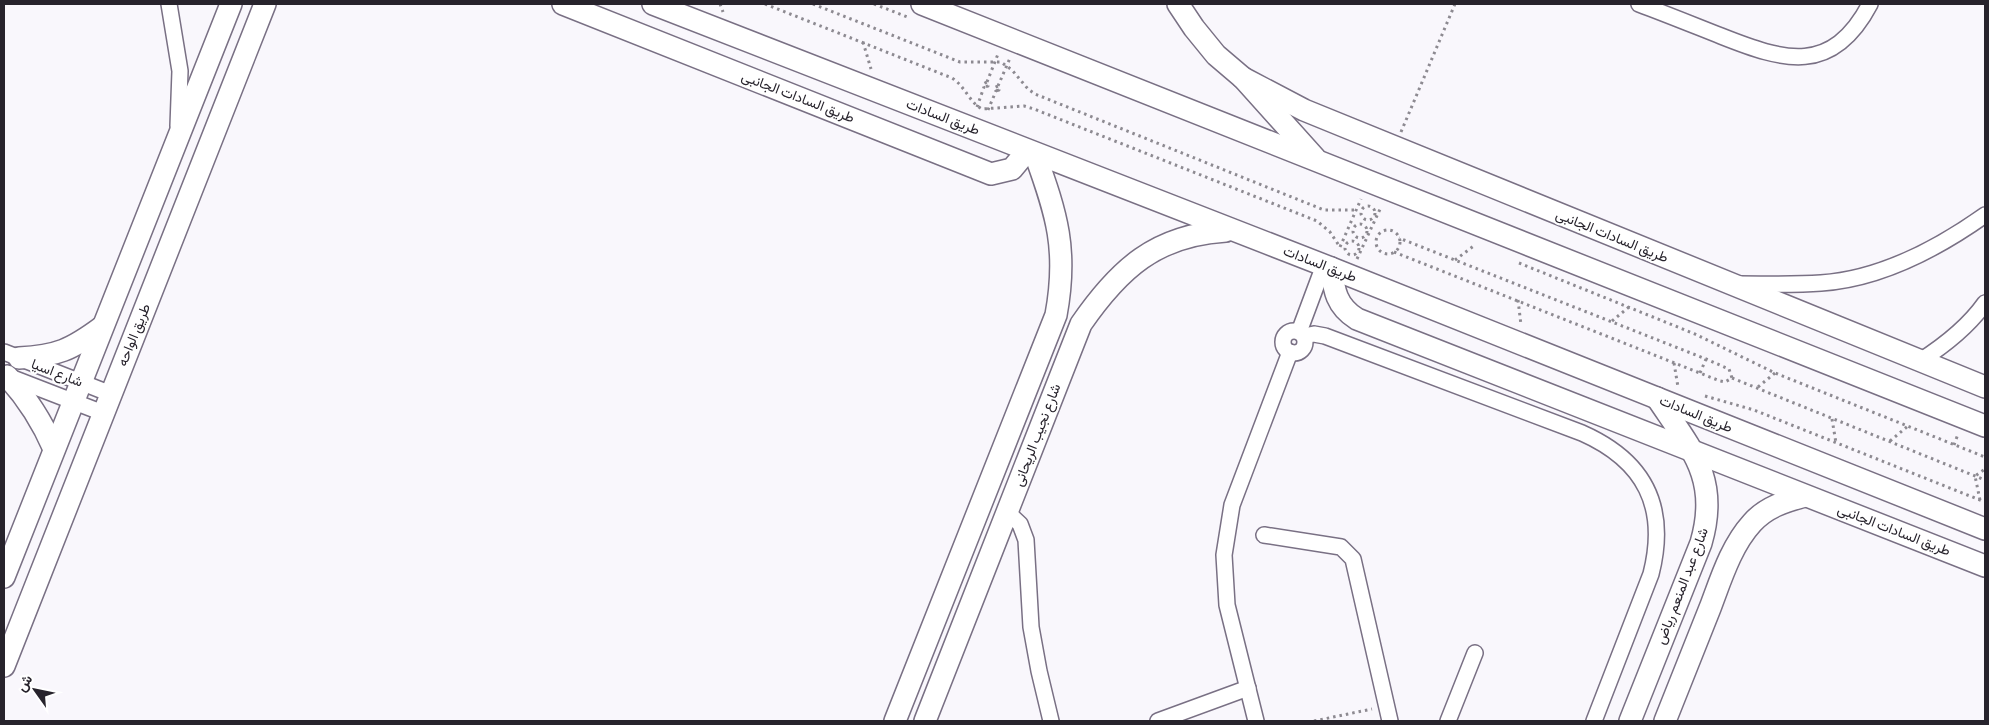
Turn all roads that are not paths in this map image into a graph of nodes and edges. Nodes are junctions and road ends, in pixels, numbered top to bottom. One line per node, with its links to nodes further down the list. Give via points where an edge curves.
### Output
1 (169, 4): 11 (street, via 180,71)
2 (563, 4): 12 (street, طريق السادات الجانبى, via 991,174 1012,169)
3 (653, 4): 12 (street, طريق السادات)
4 (1178, 4): 10 (street, via 1216,55)
5 (1639, 4): 6 (street, via 1780,57 1825,51 1844,39 1860,22)
6 (1870, 4)
7 (230, 6): 8 (street); 11 (street)
8 (262, 12): 29 (street, طريق الواحه)
9 (920, 13): 13 (street)
10 (1243, 78): 13 (street); 17 (street, طريق السادات الجانبى, via 1304,110)
11 (178, 133): 21 (street)
12 (1031, 153): 15 (street, طريق السادات); 19 (street, شارع نجيب الريحانى, via 1058,225 1062,255)
13 (1319, 162): 30 (street)
14 (1985, 215): 17 (street, via 1927,251 1893,267 1858,277 1822,283)
15 (1234, 231): 16 (street, طريق السادات); 20 (street, شارع نجيب الريحانى, via 1198,233 1163,246 1131,266 1103,292)
16 (1330, 263): 22 (street); 28 (street, طريق السادات); 31 (street, طريق السادات الجانبى, via 1338,302 1356,319)
17 (1728, 284): 24 (street, طريق السادات الجانبى)
18 (1985, 303): 24 (street, via 1944,346)
19 (1056, 315): 20 (street); 44 (street, شارع نجيب الريحانى)
20 (1081, 324): 34 (street, شارع نجيب الريحانى)
21 (102, 327): 23 (street, via 78,345 49,356); 27 (street)
22 (1301, 334): 43 (street, via 1305,343 1296,353 1290,352 1232,505 1226,530 1224,580 1227,605); 51 (street, via 1325,336 1582,433 1605,443 1641,478 1652,500 1658,525 1657,550 1651,574)
23 (11, 355): 27 (street, شارع اسيا)
24 (1920, 361): 26 (street, طريق السادات الجانبى)
25 (5, 376): 27 (street, شارع اسيا); 32 (street, via 27,398)
26 (1985, 387)
27 (76, 392): 29 (street, شارع اسيا); 29 (street, شارع اسيا); 32 (street)
28 (1657, 398): 31 (street, شارع عبد المنعم رياض); 35 (street, طريق السادات)
29 (107, 404): 42 (street, طريق الواحه)
30 (1985, 426)
31 (1690, 448): 33 (street, طريق السادات الجانبى); 37 (street, شارع عبد المنعم رياض, via 1700,465 1708,504 1706,524)
32 (54, 449): 40 (street)
33 (1805, 496): 38 (street, via 1769,509 1753,521 1741,536); 39 (street, طريق السادات الجانبى)
34 (1007, 512): 45 (street, شارع نجيب الريحانى); 46 (street, via 1020,524 1026,540 1031,627)
35 (1981, 526)
36 (1264, 536): 49 (street, via 1341,547 1353,559)
37 (1696, 553): 38 (street, via 1713,555); 52 (street, شارع عبد المنعم رياض)
38 (1727, 564): 53 (street)
39 (1985, 566)
40 (4, 577)
41 (1475, 653): 50 (street)
42 (4, 666)
43 (1248, 688): 47 (street); 48 (street)
44 (895, 721)
45 (925, 721)
46 (1051, 721)
47 (1158, 721)
48 (1256, 721)
49 (1390, 721)
50 (1448, 721)
51 (1594, 721)
52 (1630, 721)
53 (1665, 721)

